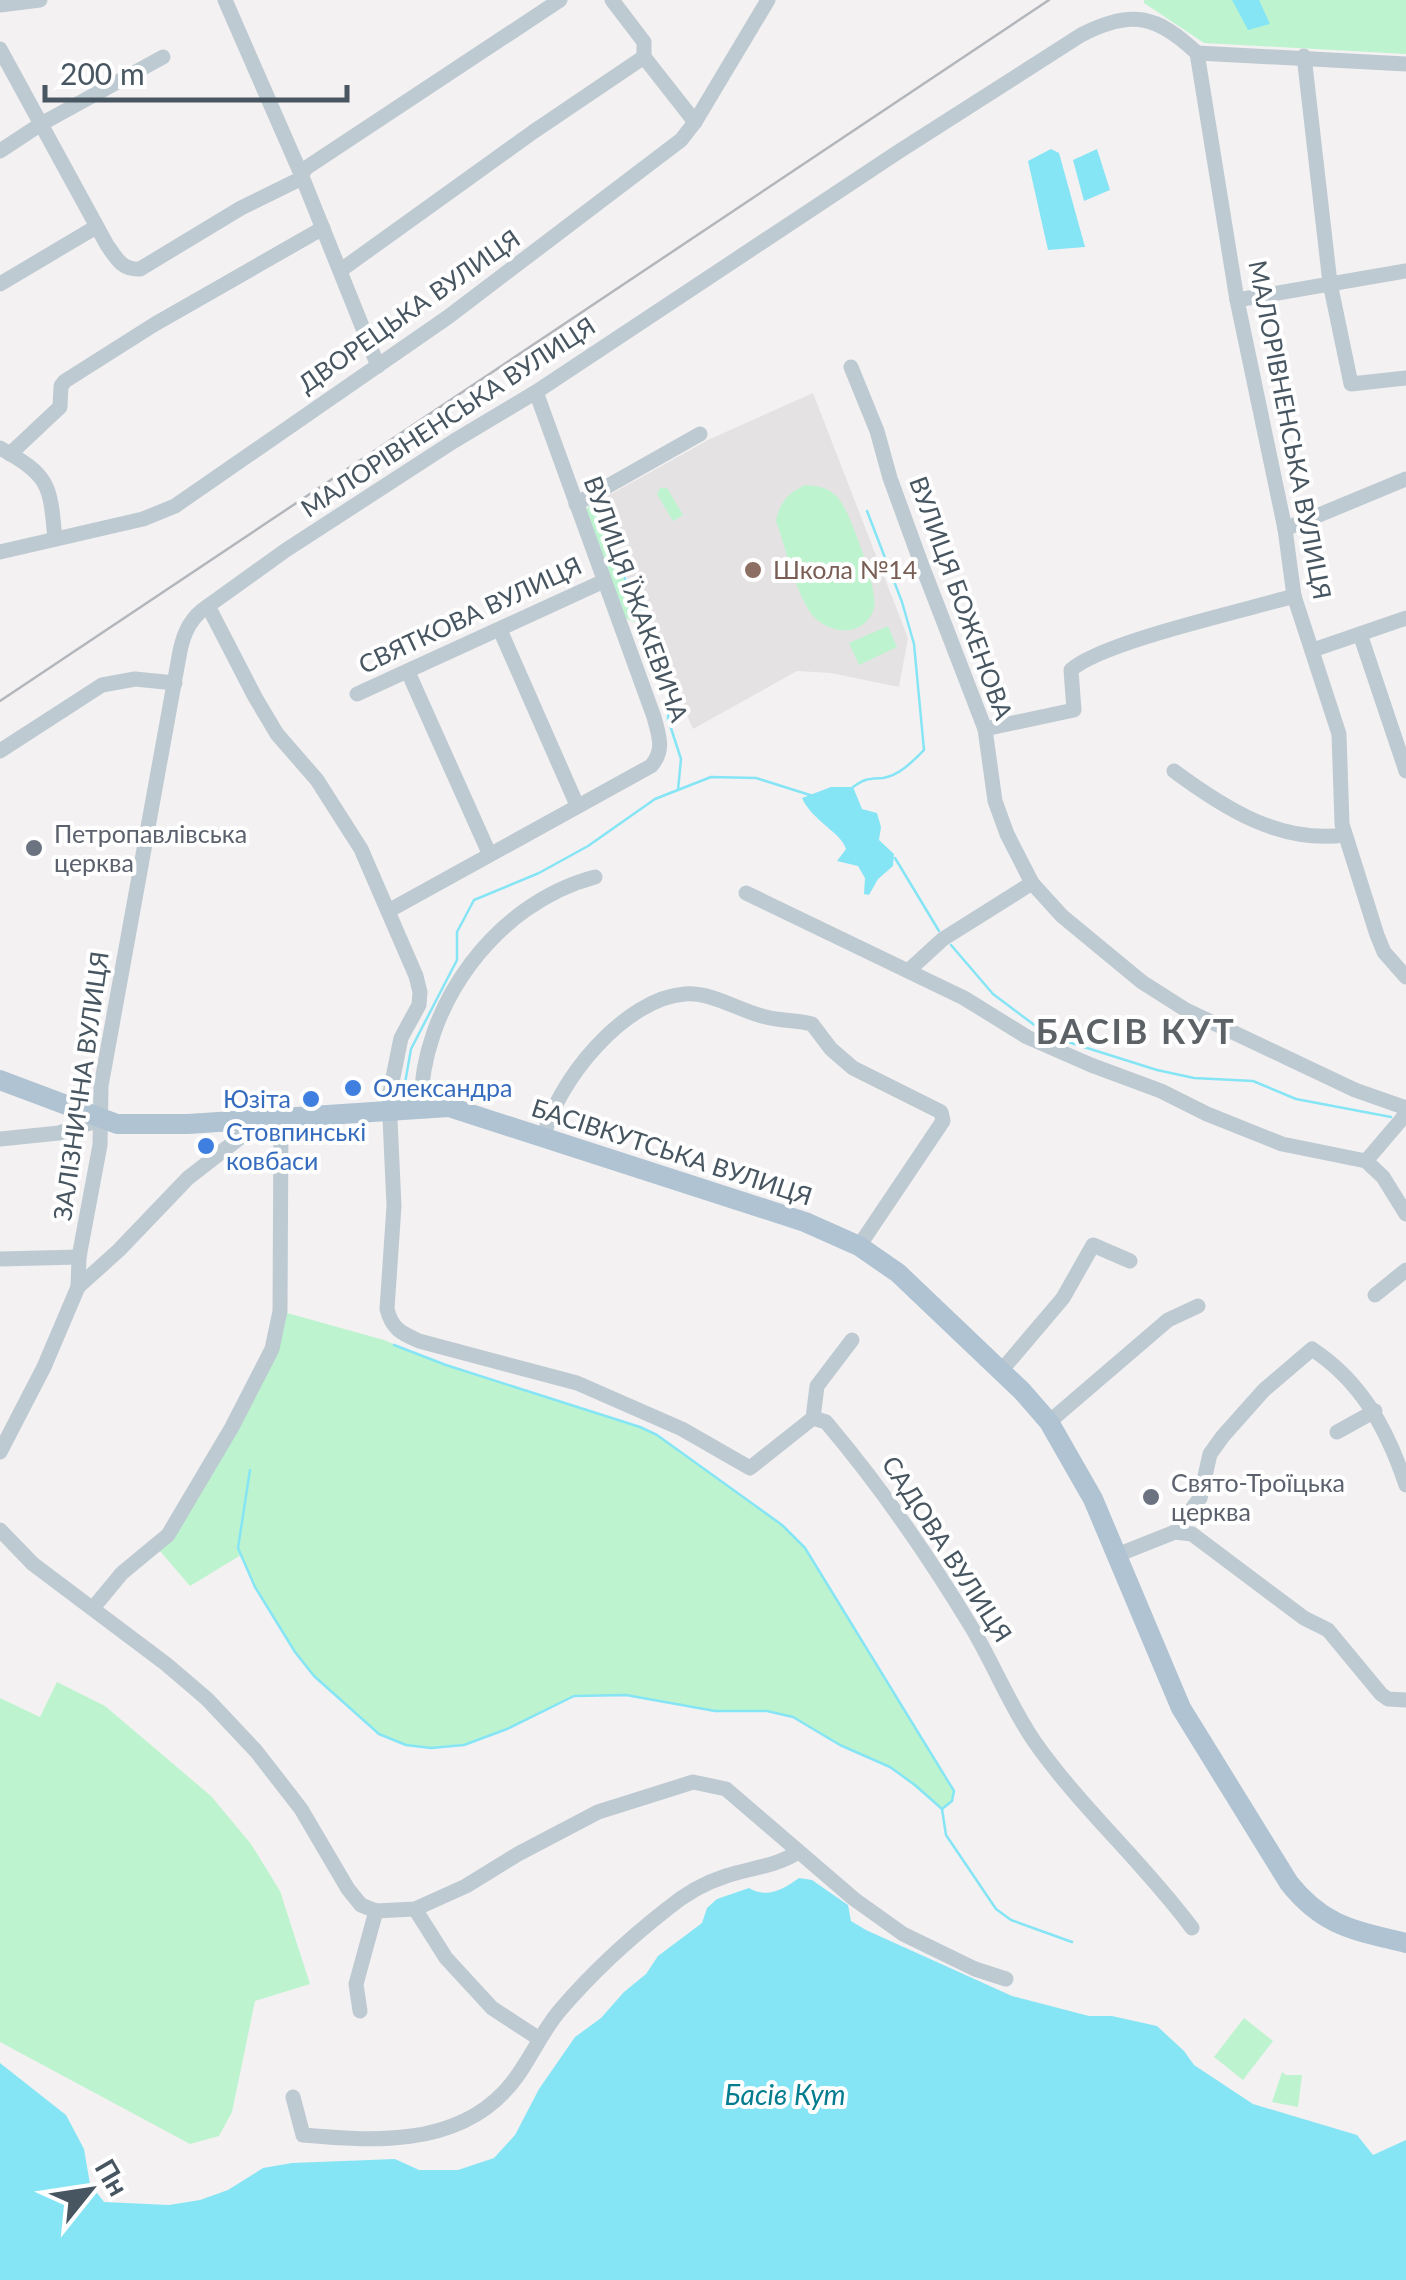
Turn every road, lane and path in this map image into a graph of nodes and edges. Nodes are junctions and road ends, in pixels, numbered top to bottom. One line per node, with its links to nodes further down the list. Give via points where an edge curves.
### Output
1 (40, 0): 6 (street)
2 (225, 0): 16 (street)
3 (560, 0): 16 (street)
4 (612, 0): 11 (street, via 644,42)
5 (768, 0): 13 (street, ДВОРЕЦЬКА ВУЛИЦЯ)
6 (0, 6)
7 (0, 49): 14 (street)
8 (1197, 53): 9 (street); 23 (street, МАЛОРІВНЕНСЬКА ВУЛИЦЯ); 27 (street, МАЛОРІВНЕНСЬКА ВУЛИЦЯ, via 1148,20 1098,26)
9 (1304, 56): 12 (street); 21 (street)
10 (163, 57): 14 (street)
11 (644, 57): 13 (street); 19 (street)
12 (1406, 64)
13 (695, 122): 24 (street, ДВОРЕЦЬКА ВУЛИЦЯ, via 649,167)
14 (41, 124): 15 (street); 17 (street)
15 (0, 151)
16 (300, 174): 17 (street, via 154,263 130,270); 18 (street)
17 (96, 226): 22 (street)
18 (323, 228): 19 (street); 29 (street, via 64,380 60,407)
19 (341, 270): 24 (street)
20 (1406, 271): 21 (street)
21 (1330, 283): 23 (street); 26 (street, via 1351,384)
22 (0, 284)
23 (1238, 300): 32 (street, МАЛОРІВНЕНСЬКА ВУЛИЦЯ)
24 (378, 366): 33 (street, ДВОРЕЦЬКА ВУЛИЦЯ, via 176,506)
25 (851, 367): 45 (street, ВУЛИЦЯ БОЖЕНОВА)
26 (1406, 378)
27 (536, 392): 31 (street, ВУЛИЦЯ ЇЖАКЕВИЧА); 37 (street, МАЛОРІВНЕНСЬКА ВУЛИЦЯ)
28 (700, 434): 31 (street)
29 (5, 451): 33 (street, via 45,480)
30 (1406, 479): 32 (street)
31 (576, 504): 35 (street, ВУЛИЦЯ ЇЖАКЕВИЧА)
32 (1285, 529): 36 (street, МАЛОРІВНЕНСЬКА ВУЛИЦЯ)
33 (56, 539): 34 (street, ДВОРЕЦЬКА ВУЛИЦЯ)
34 (0, 552)
35 (604, 581): 39 (street, СВЯТКОВА ВУЛИЦЯ); 49 (street, ВУЛИЦЯ ЇЖАКЕВИЧА, via 654,717 660,756)
36 (1294, 596): 41 (street, МАЛОРІВНЕНСЬКА ВУЛИЦЯ); 45 (street, via 1078,664 1071,670 1074,710)
37 (208, 606): 43 (street, ЗАЛІЗНИЧНА ВУЛИЦЯ, via 183,637); 55 (street, via 270,722 361,848)
38 (1406, 618): 40 (street)
39 (500, 630): 42 (street, СВЯТКОВА ВУЛИЦЯ); 49 (street)
40 (1360, 634): 41 (street); 47 (street)
41 (1313, 650): 50 (street, МАЛОРІВНЕНСЬКА ВУЛИЦЯ, via 1339,734)
42 (408, 672): 44 (street, СВЯТКОВА ВУЛИЦЯ); 51 (street)
43 (175, 683): 46 (street, via 136,679 102,685); 63 (street, ЗАЛІЗНИЧНА ВУЛИЦЯ)
44 (357, 694)
45 (985, 729): 53 (street, ВУЛИЦЯ БОЖЕНОВА, via 995,800)
46 (0, 751)
47 (1406, 770)
48 (1174, 771): 50 (street, via 1249,820 1287,832)
49 (578, 805): 51 (street, ВУЛИЦЯ ЇЖАКЕВИЧА)
50 (1346, 834): 57 (street, МАЛОРІВНЕНСЬКА ВУЛИЦЯ, via 1377,936)
51 (489, 853): 55 (street, ВУЛИЦЯ ЇЖАКЕВИЧА)
52 (596, 877): 59 (street, via 524,911 478,952 427,1049)
53 (1032, 883): 56 (street, via 943,939); 61 (street, ВУЛИЦЯ БОЖЕНОВА, via 1142,982 1186,1010)
54 (746, 893): 56 (street)
55 (390, 910): 60 (street, via 420,992 401,1038)
56 (908, 971): 67 (street, via 1027,1037 1207,1114 1282,1144)
57 (1406, 977)
58 (0, 1080): 63 (main road, БАСІВКУТСЬКА ВУЛИЦЯ)
59 (421, 1108): 60 (main road, БАСІВКУТСЬКА ВУЛИЦЯ); 65 (main road, БАСІВКУТСЬКА ВУЛИЦЯ, via 449,1106)
60 (388, 1109): 62 (main road, БАСІВКУТСЬКА ВУЛИЦЯ); 80 (street, via 394,1206 387,1310 398,1332 577,1383 668,1422 750,1468)
61 (1406, 1111): 67 (street)
62 (281, 1119): 64 (main road, БАСІВКУТСЬКА ВУЛИЦЯ); 88 (street, via 280,1310 272,1349 168,1535)
63 (99, 1120): 64 (main road, БАСІВКУТСЬКА ВУЛИЦЯ); 66 (street, БАСІВКУТСЬКА ВУЛИЦЯ); 70 (street, ЗАЛІЗНИЧНА ВУЛИЦЯ)
64 (248, 1121): 74 (street, ЗАЛІЗНИЧНА ВУЛИЦЯ, via 246,1133 188,1178)
65 (544, 1136): 69 (main road, БАСІВКУТСЬКА ВУЛИЦЯ); 69 (street, via 565,1090 606,1035 660,1000 700,994 761,1016 812,1024 853,1068 944,1120)
66 (0, 1138)
67 (1366, 1161): 68 (street)
68 (1406, 1214)
69 (859, 1246): 78 (main road, БАСІВКУТСЬКА ВУЛИЦЯ, via 924,1294)
70 (79, 1257): 71 (street); 74 (street, ЗАЛІЗНИЧНА ВУЛИЦЯ)
71 (0, 1260)
72 (1130, 1261): 78 (street, via 1093,1246 1063,1298)
73 (1406, 1270): 75 (street)
74 (78, 1286): 83 (street, ЗАЛІЗНИЧНА ВУЛИЦЯ)
75 (1375, 1295)
76 (1198, 1306): 81 (street, via 1168,1320)
77 (852, 1340): 80 (street, via 817,1386)
78 (1002, 1371): 81 (main road, БАСІВКУТСЬКА ВУЛИЦЯ)
79 (1374, 1411): 82 (street); 84 (street); 86 (street, via 1355,1384 1312,1348 1264,1390 1210,1454 1200,1498)
80 (812, 1418): 93 (street, САДОВА ВУЛИЦЯ, via 826,1422 890,1501 1046,1757)
81 (1049, 1422): 87 (main road, БАСІВКУТСЬКА ВУЛИЦЯ, via 1094,1499)
82 (1337, 1432)
83 (0, 1452)
84 (1406, 1484)
85 (0, 1530): 88 (street)
86 (1175, 1532): 87 (street); 89 (street, via 1192,1534 1328,1630 1381,1694)
87 (1117, 1555): 94 (main road, БАСІВКУТСЬКА ВУЛИЦЯ, via 1180,1708 1289,1883 1324,1918)
88 (93, 1608): 92 (street, via 207,1700 256,1751 302,1809 348,1889)
89 (1406, 1700)
90 (798, 1852): 91 (street, via 726,1789 693,1782 598,1812); 95 (street, via 902,1934); 97 (street, via 692,1890 647,1925)
91 (416, 1909): 92 (street); 97 (street, via 446,1958 492,2008)
92 (376, 1912): 96 (street, via 356,1984)
93 (1192, 1928)
94 (1406, 1943)
95 (1006, 1978)
96 (360, 2011)
97 (538, 2038): 98 (street, via 504,2092 460,2121 421,2136 302,2136)
98 (293, 2097)

